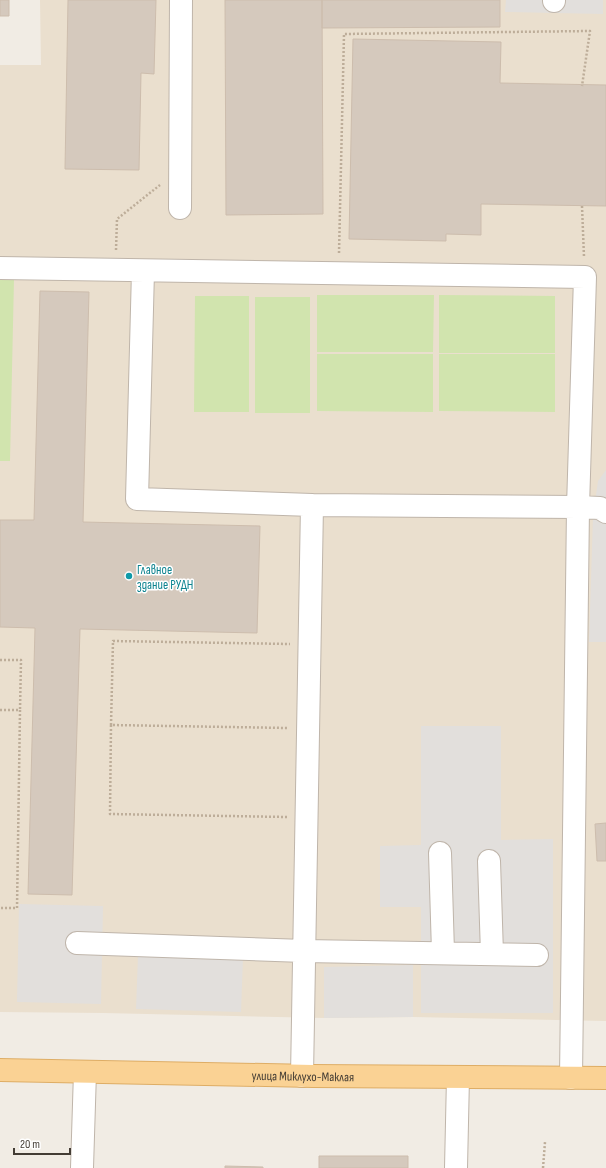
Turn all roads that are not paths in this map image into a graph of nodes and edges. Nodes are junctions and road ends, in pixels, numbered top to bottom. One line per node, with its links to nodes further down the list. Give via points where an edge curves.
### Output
1 (181, 0): 2 (lane)
2 (180, 208)
3 (0, 268): 4 (lane)
4 (143, 271): 5 (lane, via 137,499); 6 (lane, via 585,277)
5 (312, 505): 6 (lane); 11 (lane)
6 (578, 507): 7 (lane, via 600,508); 19 (lane)
7 (606, 512)
8 (440, 853): 12 (lane)
9 (488, 861): 13 (lane)
10 (77, 943): 11 (lane)
11 (304, 951): 12 (lane); 17 (lane)
12 (443, 952): 13 (lane)
13 (492, 954): 14 (lane)
14 (537, 955)
15 (0, 1070): 16 (main road, улица Миклухо-Маклая)
16 (85, 1072): 17 (main road, улица Миклухо-Маклая); 21 (lane)
17 (302, 1076): 18 (main road, улица Миклухо-Маклая)
18 (458, 1077): 19 (main road, улица Миклухо-Маклая); 22 (lane)
19 (571, 1078): 20 (main road, улица Миклухо-Маклая)
20 (606, 1078)
21 (82, 1168)
22 (456, 1168)

